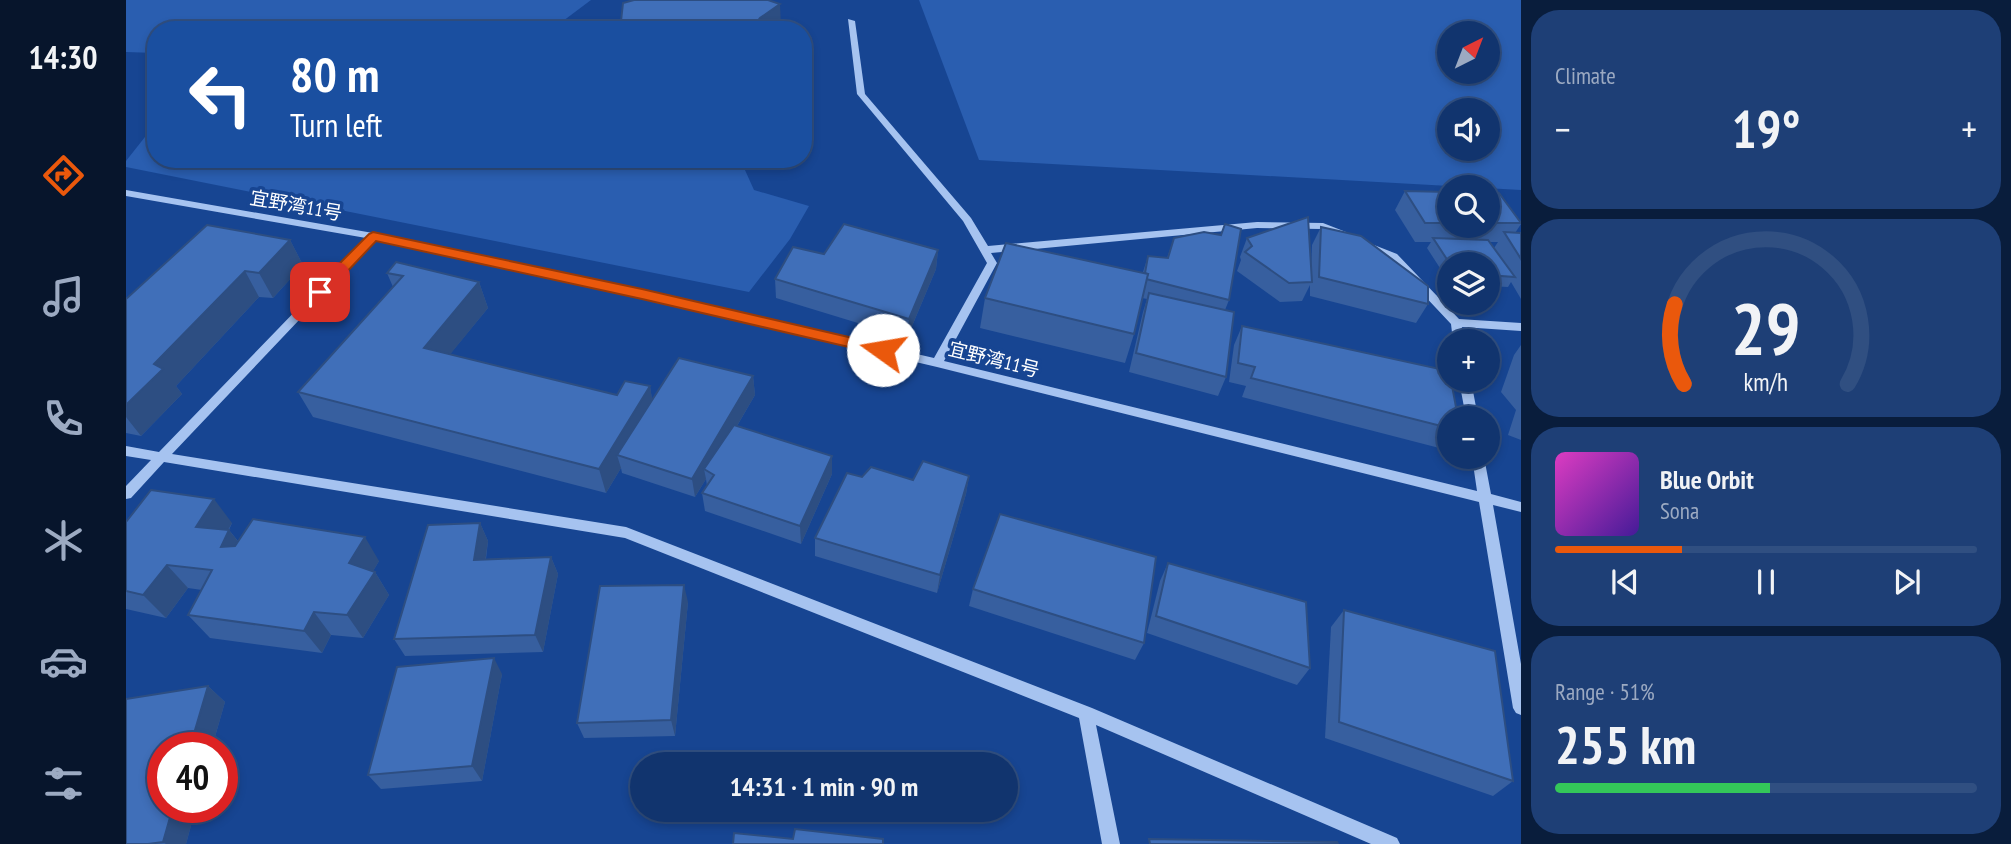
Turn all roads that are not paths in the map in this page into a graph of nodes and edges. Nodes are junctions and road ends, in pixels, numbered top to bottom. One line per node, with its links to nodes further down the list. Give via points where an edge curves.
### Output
1 (851, 21): 4 (street, via 861,94 967,220)
2 (126, 193): 3 (street, 宜野湾11号)
3 (373, 236): 8 (street, 宜野湾11号); 10 (street)
4 (984, 250): 5 (street, via 1256,225 1323,226 1393,256); 8 (street, via 992,262)
5 (1456, 323): 6 (street); 7 (street)
6 (1521, 327)
7 (1457, 329)
8 (937, 363): 13 (street, 宜野湾11号)
9 (126, 451): 10 (street)
10 (160, 458): 12 (street); 16 (street, via 626,533)
11 (1480, 469): 13 (street)
12 (126, 494)
13 (1485, 498): 14 (street, 宜野湾11号); 15 (street)
14 (1521, 507)
15 (1521, 708)
16 (1086, 713): 17 (street); 18 (street)
17 (1111, 844)
18 (1391, 844)

